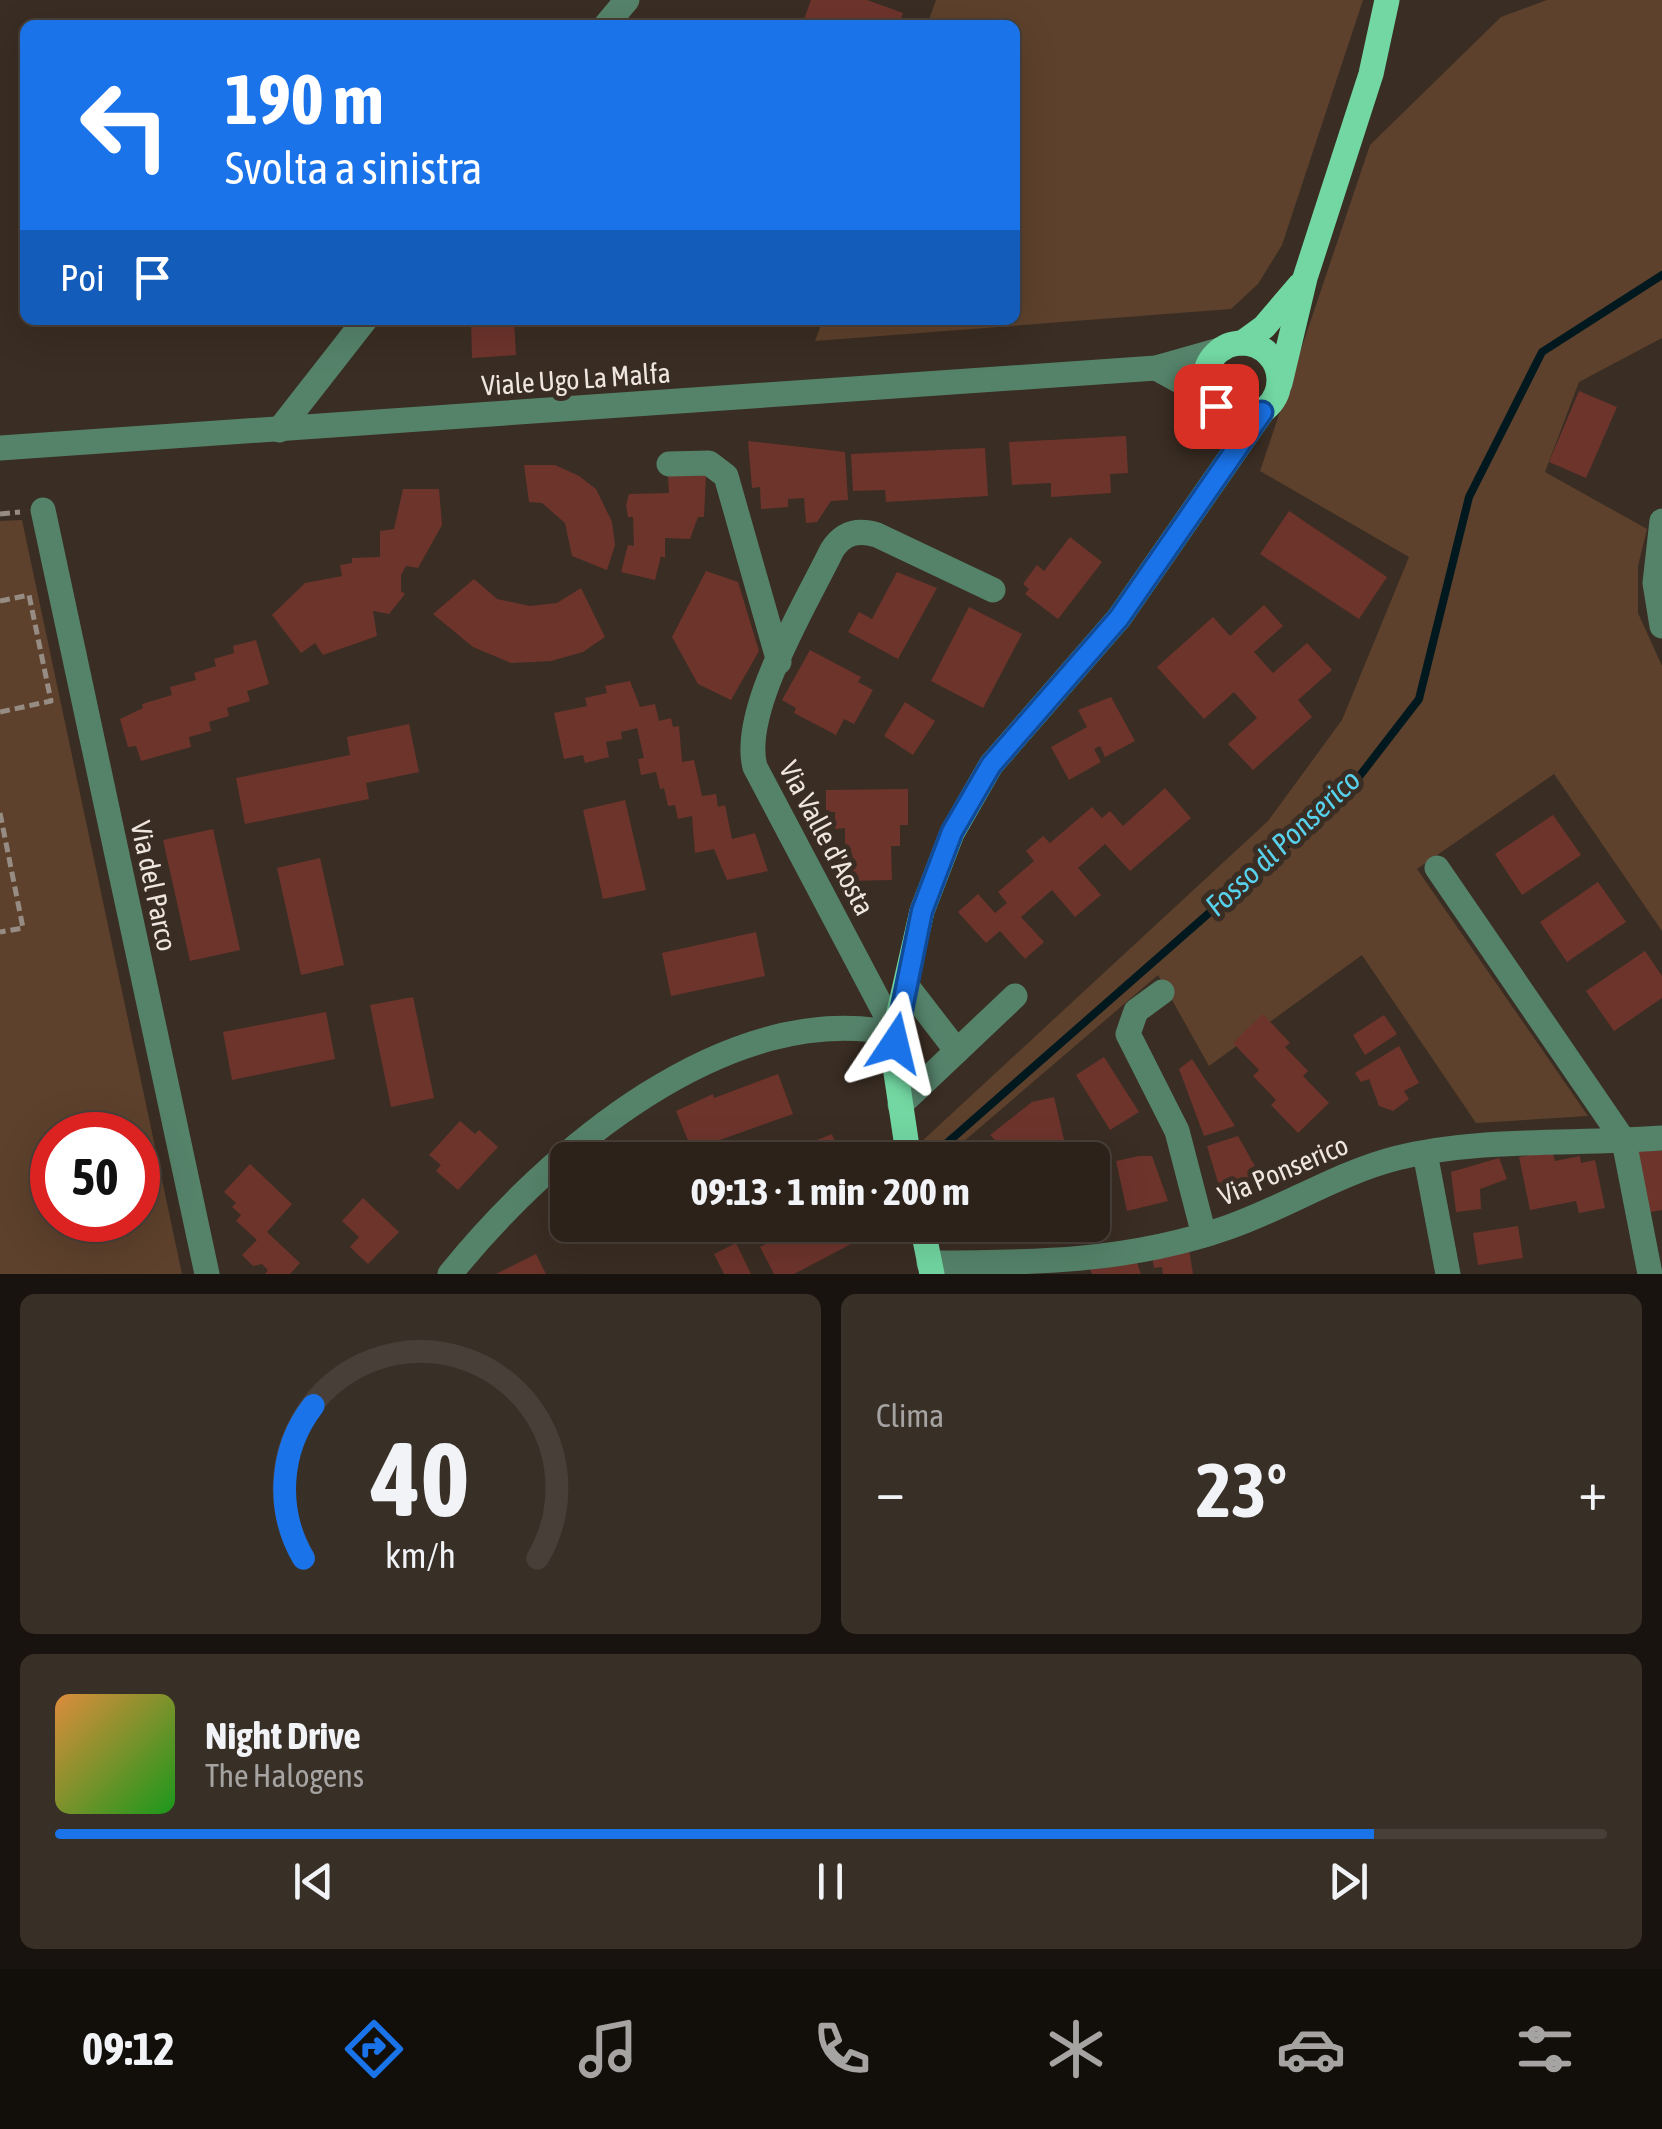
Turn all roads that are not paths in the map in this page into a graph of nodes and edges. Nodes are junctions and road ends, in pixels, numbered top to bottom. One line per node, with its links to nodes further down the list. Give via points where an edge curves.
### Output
1 (628, 0): 3 (street)
2 (1387, 0): 4 (main road, via 1372,74)
3 (610, 20)
4 (1304, 278): 6 (main road, via 1282,308); 8 (main road)
5 (362, 325): 11 (street)
6 (1232, 346): 7 (street, Viale Ugo La Malfa); 8 (main road, via 1265,351); 9 (main road, via 1205,375)
7 (1156, 368): 9 (street); 11 (street, Viale Ugo La Malfa)
8 (1280, 383): 10 (main road)
9 (1217, 405): 10 (main road, via 1250,417); 14 (main road)
10 (1262, 412): 14 (main road)
11 (279, 430): 12 (street, Viale Ugo La Malfa)
12 (0, 448)
13 (669, 464): 19 (street, via 709,463 726,476)
14 (1210, 484): 21 (main road, via 1119,618 991,765 952,832 922,911)
15 (43, 510): 34 (street, Via del Parco)
16 (1662, 522): 18 (street, via 1655,583)
17 (993, 590): 19 (street, Via Valle d'Aosta, via 878,534 850,534 832,550)
18 (1662, 626)
19 (779, 662): 24 (street, Via Valle d'Aosta, via 754,730 755,767)
20 (1437, 868): 29 (street)
21 (906, 985): 24 (main road); 25 (street)
22 (1162, 992): 31 (street, via 1136,1012 1130,1042 1181,1140)
23 (1014, 996): 25 (street)
24 (896, 1034): 26 (main road); 35 (street, via 844,1028 792,1035 672,1082 545,1170)
25 (957, 1051): 26 (street)
26 (900, 1105): 28 (main road)
27 (1662, 1138): 29 (street, Via Ponserico)
28 (906, 1142)
29 (1624, 1142): 30 (street, Via Ponserico); 37 (street)
30 (1426, 1153): 31 (street, Via Ponserico, via 1365,1168); 36 (street)
31 (1204, 1234): 33 (street, Via Ponserico, via 1090,1260)
32 (926, 1242): 33 (main road)
33 (931, 1268)
34 (207, 1274)
35 (450, 1274)
36 (1448, 1274)
37 (1650, 1274)

